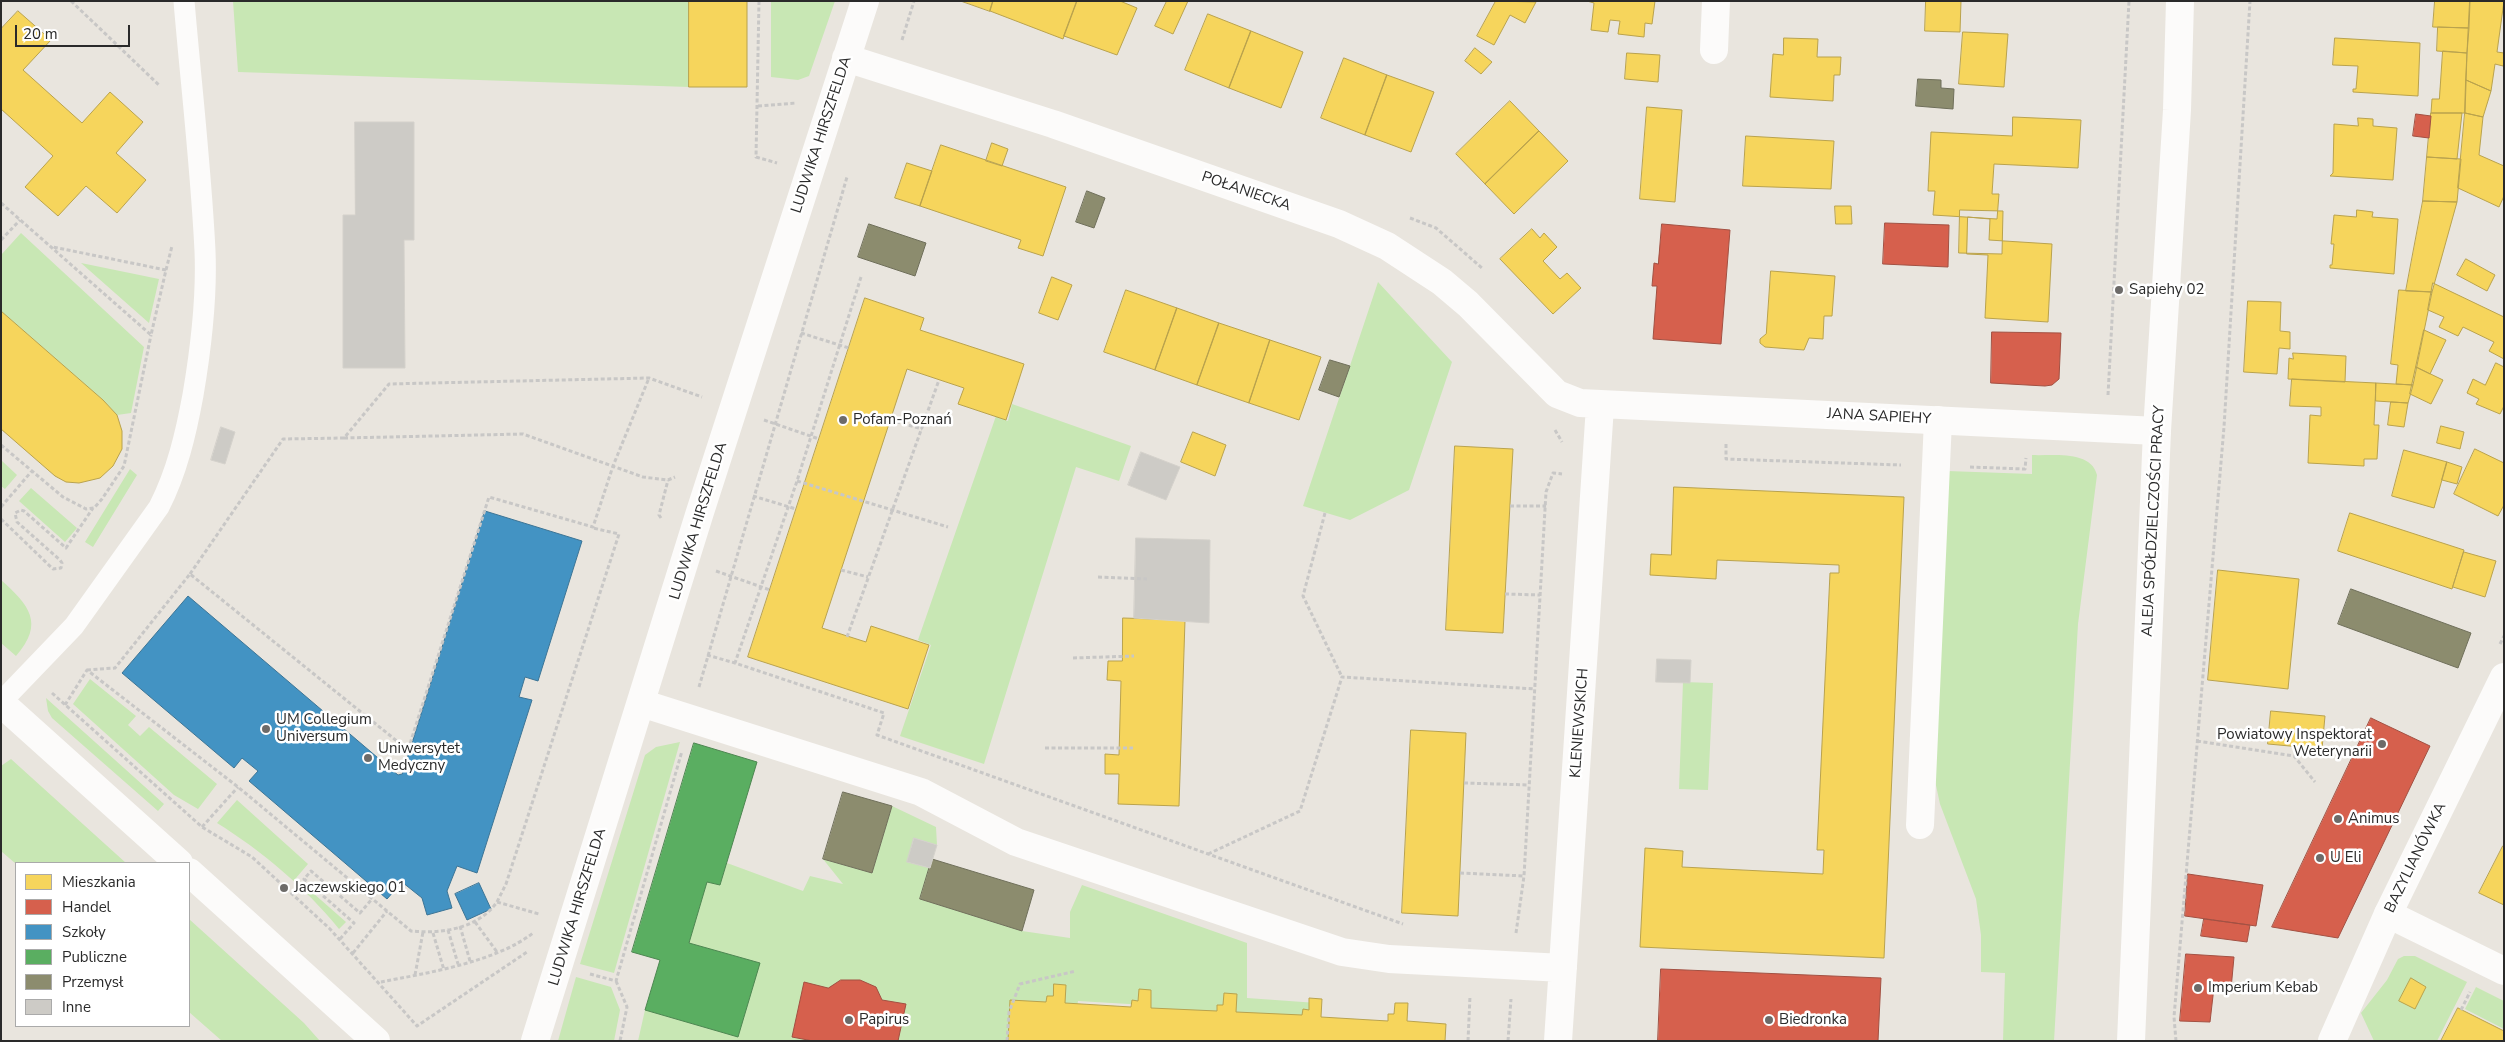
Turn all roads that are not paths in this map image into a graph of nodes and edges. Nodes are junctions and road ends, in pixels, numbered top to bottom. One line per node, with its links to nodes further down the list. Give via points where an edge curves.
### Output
1 (184, 1): 11 (lane, via 205,252 203,312 187,429 168,490 159,507 74,626)
2 (865, 1): 6 (street, LUDWIKA HIRSZFELDA)
3 (1716, 1): 5 (street)
4 (2180, 1): 9 (street, ALEJA SPÓŁDZIELCZOŚCI PRACY, via 2177,110)
5 (1714, 50)
6 (846, 58): 7 (street, POŁANIECKA, via 1340,224 1387,246 1442,282 1557,394); 12 (street, LUDWIKA HIRSZFELDA)
7 (1600, 406): 8 (street, JANA SAPIEHY); 17 (street, KLENIEWSKICH)
8 (1938, 420): 9 (street, JANA SAPIEHY); 13 (street)
9 (2157, 431): 22 (street, ALEJA SPÓŁDZIELCZOŚCI PRACY)
10 (2504, 676): 16 (street, BAZYLIANÓWKA)
11 (1, 703): 14 (street)
12 (642, 703): 17 (street, via 921,792 1016,842 1342,952 1389,959); 20 (street, LUDWIKA HIRSZFELDA)
13 (1920, 825)
14 (178, 862)
15 (190, 873): 19 (street)
16 (2388, 914): 18 (street); 23 (street, BAZYLIANÓWKA)
17 (1563, 968): 21 (street, KLENIEWSKICH)
18 (2504, 971)
19 (376, 1041)
20 (536, 1041)
21 (1558, 1041)
22 (2131, 1041)
23 (2332, 1041)

